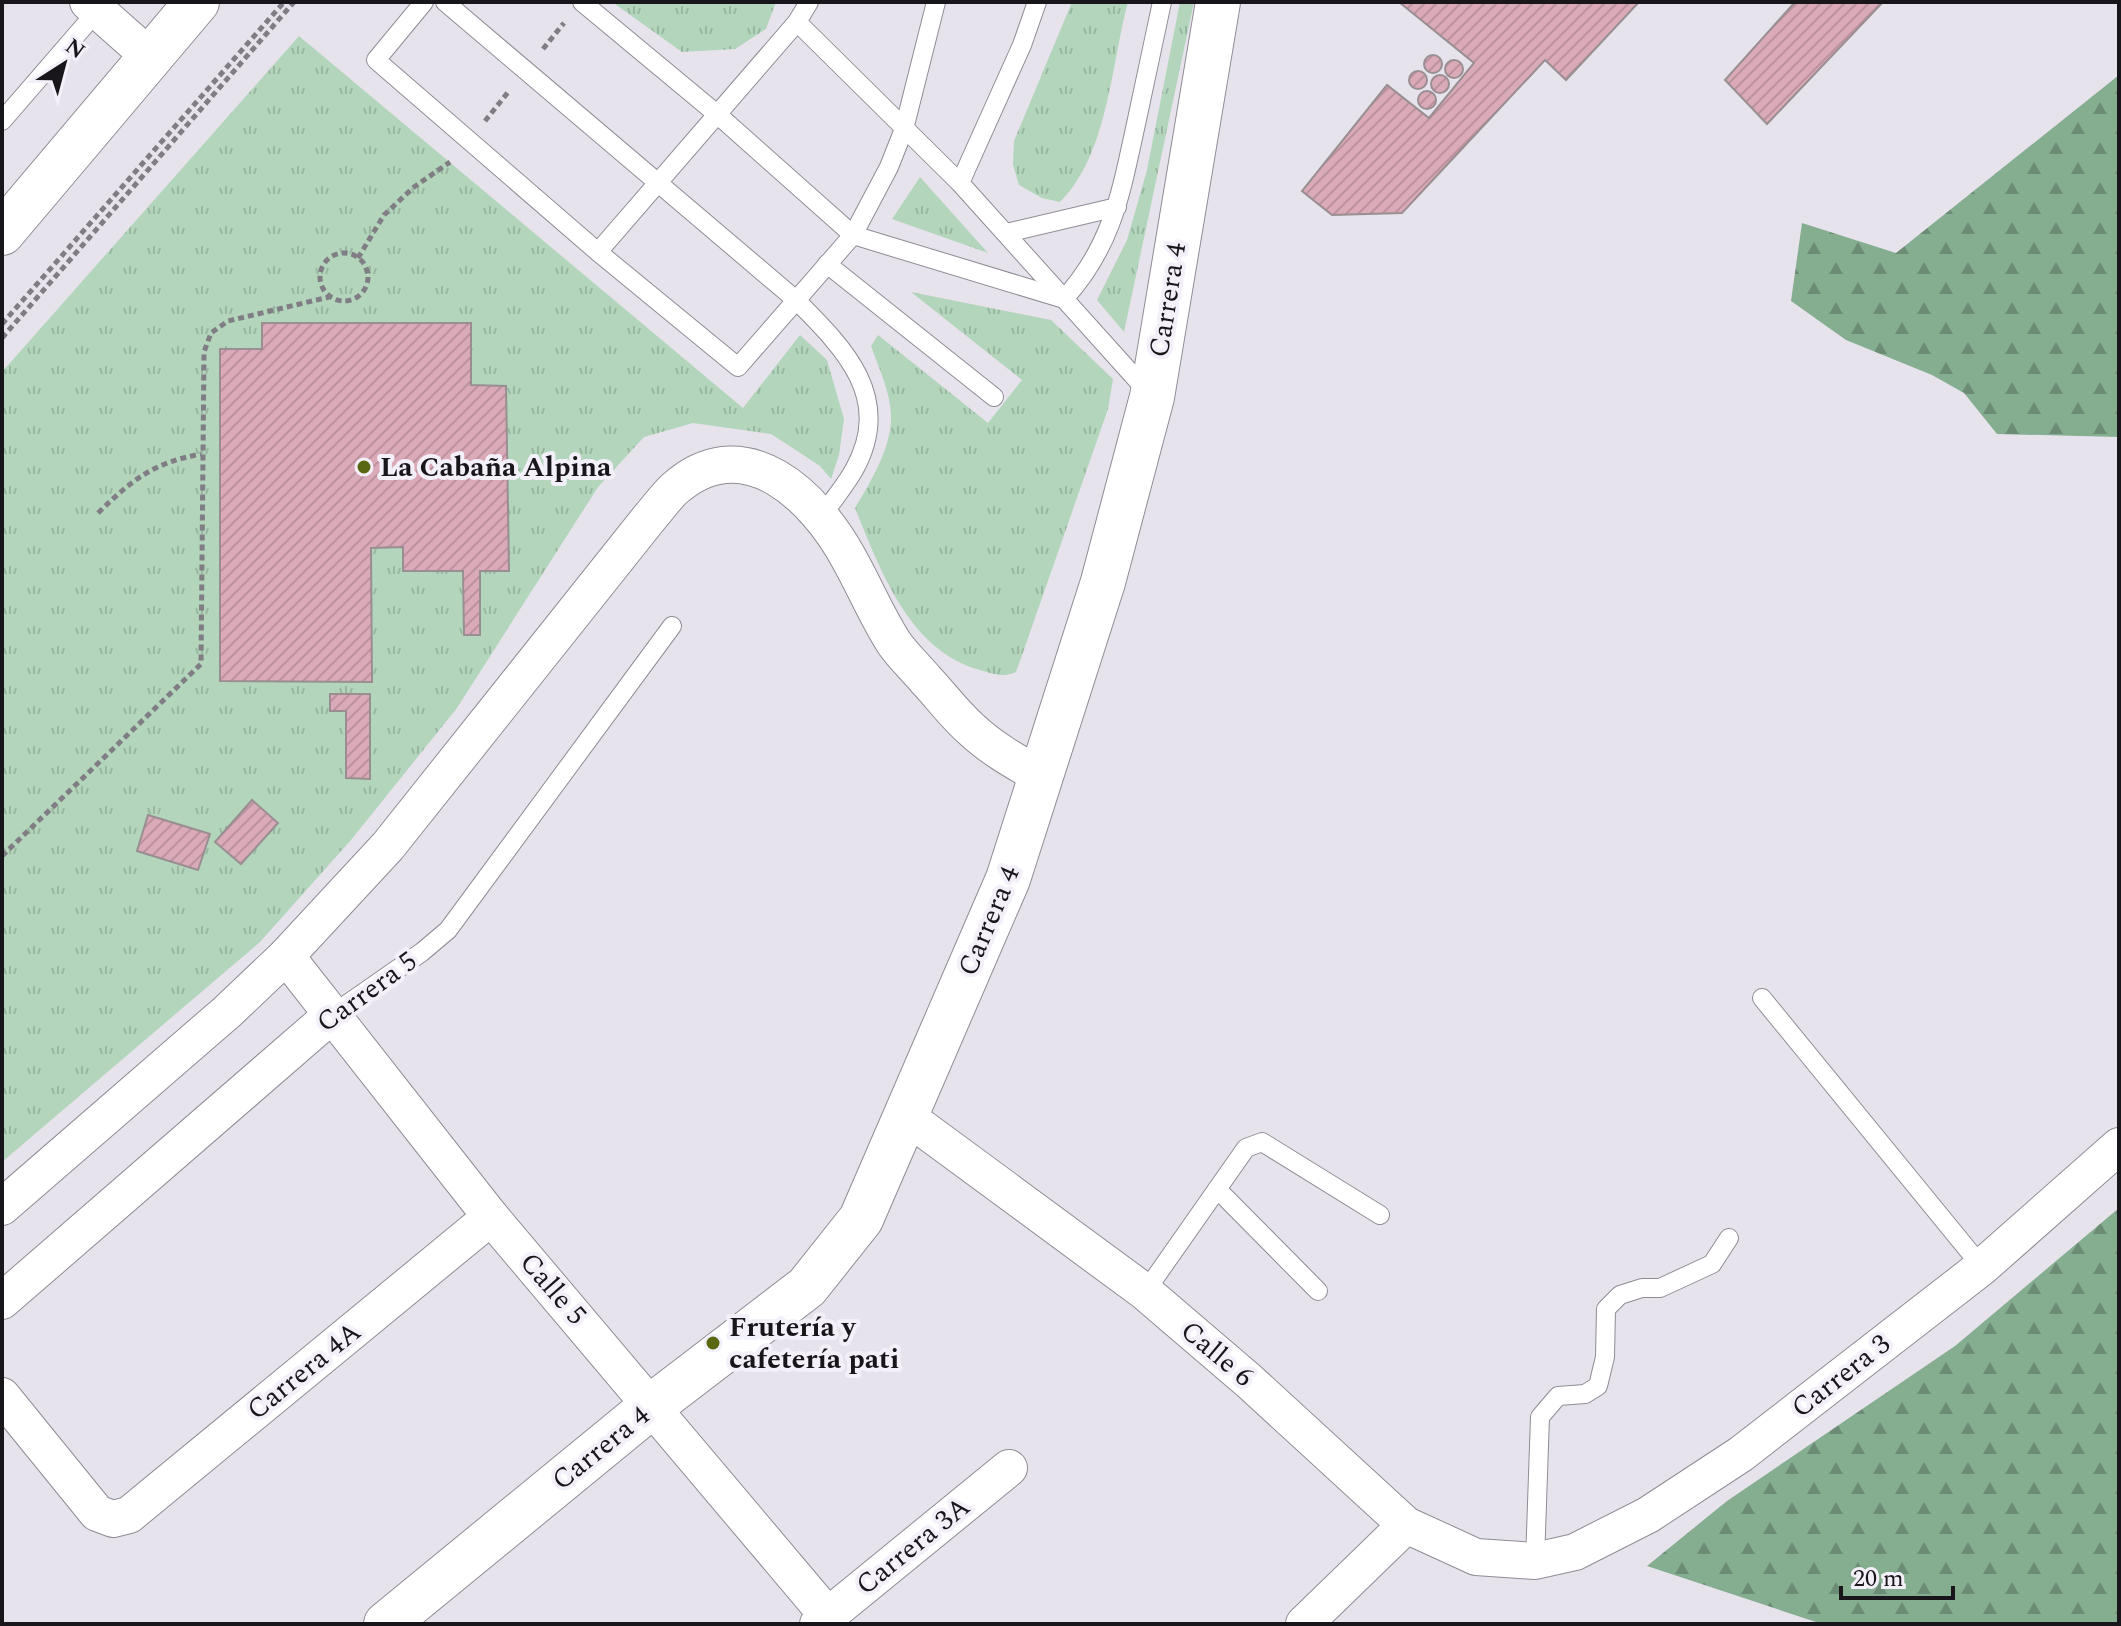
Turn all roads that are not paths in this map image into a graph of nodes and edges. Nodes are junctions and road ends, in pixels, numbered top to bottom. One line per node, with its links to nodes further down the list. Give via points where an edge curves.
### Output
1 (197, 2): 12 (main road)
2 (424, 2): 22 (lane, via 376,60)
3 (445, 2): 16 (lane)
4 (582, 2): 13 (lane)
5 (809, 2): 11 (lane)
6 (936, 2): 15 (lane)
7 (1037, 2): 17 (lane)
8 (1162, 2): 18 (lane)
9 (1218, 2): 27 (main road, Carrera 4)
10 (93, 6): 12 (street); 14 (lane)
11 (797, 22): 13 (lane); 15 (lane)
12 (150, 57): 19 (main road)
13 (718, 115): 16 (lane); 21 (lane)
14 (2, 121)
15 (904, 129): 17 (lane); 21 (lane)
16 (658, 183): 22 (lane); 25 (lane)
17 (960, 183): 20 (lane)
18 (1117, 207): 20 (lane); 24 (lane, via 1100,250)
19 (2, 233)
20 (1006, 233): 24 (lane)
21 (853, 235): 23 (lane); 24 (lane)
22 (598, 252): 25 (lane, via 738,367)
23 (827, 264): 25 (lane); 26 (lane)
24 (1064, 299): 27 (lane)
25 (796, 300): 28 (lane, via 845,353 871,409 854,469)
26 (994, 397)
27 (1152, 397): 30 (main road, Carrera 4, via 1103,582)
28 (822, 516): 30 (street, via 895,645 971,729); 31 (street, via 786,482 762,469 733,463 708,468 678,485 388,846)
29 (672, 626): 33 (lane, Carrera 5, via 448,930)
30 (1042, 777): 34 (main road, Carrera 4, via 1008,879)
31 (286, 956): 33 (street, Calle 5); 37 (street)
32 (1762, 998): 41 (lane)
33 (333, 1014): 39 (street, Calle 5); 44 (street, Carrera 5)
34 (906, 1116): 43 (street, Calle 6); 46 (main road, Carrera 4, via 861,1219 807,1287)
35 (2119, 1146): 41 (street, Carrera 3)
36 (1217, 1189): 38 (lane, via 1246,1148 1262,1142); 42 (lane); 43 (lane)
37 (2, 1207)
38 (1380, 1215)
39 (491, 1217): 45 (street, Carrera 4A, via 129,1515 113,1519 97,1513); 46 (street, Calle 5)
40 (1729, 1238): 49 (lane, via 1712,1264 1660,1288 1620,1295 1606,1309 1598,1386 1585,1394 1558,1396 1540,1417)
41 (1982, 1267): 49 (street, Carrera 3, via 1741,1454 1648,1515 1575,1552)
42 (1318, 1291)
43 (1145, 1292): 48 (street, Calle 6)
44 (2, 1301)
45 (2, 1396)
46 (653, 1405): 50 (street, Calle 5); 51 (main road, Carrera 4)
47 (1009, 1468): 50 (street, Carrera 3A)
48 (1406, 1525): 49 (street, Calle 6, via 1476,1557); 52 (street)
49 (1535, 1561)
50 (823, 1620)
51 (386, 1624)
52 (1304, 1624)

